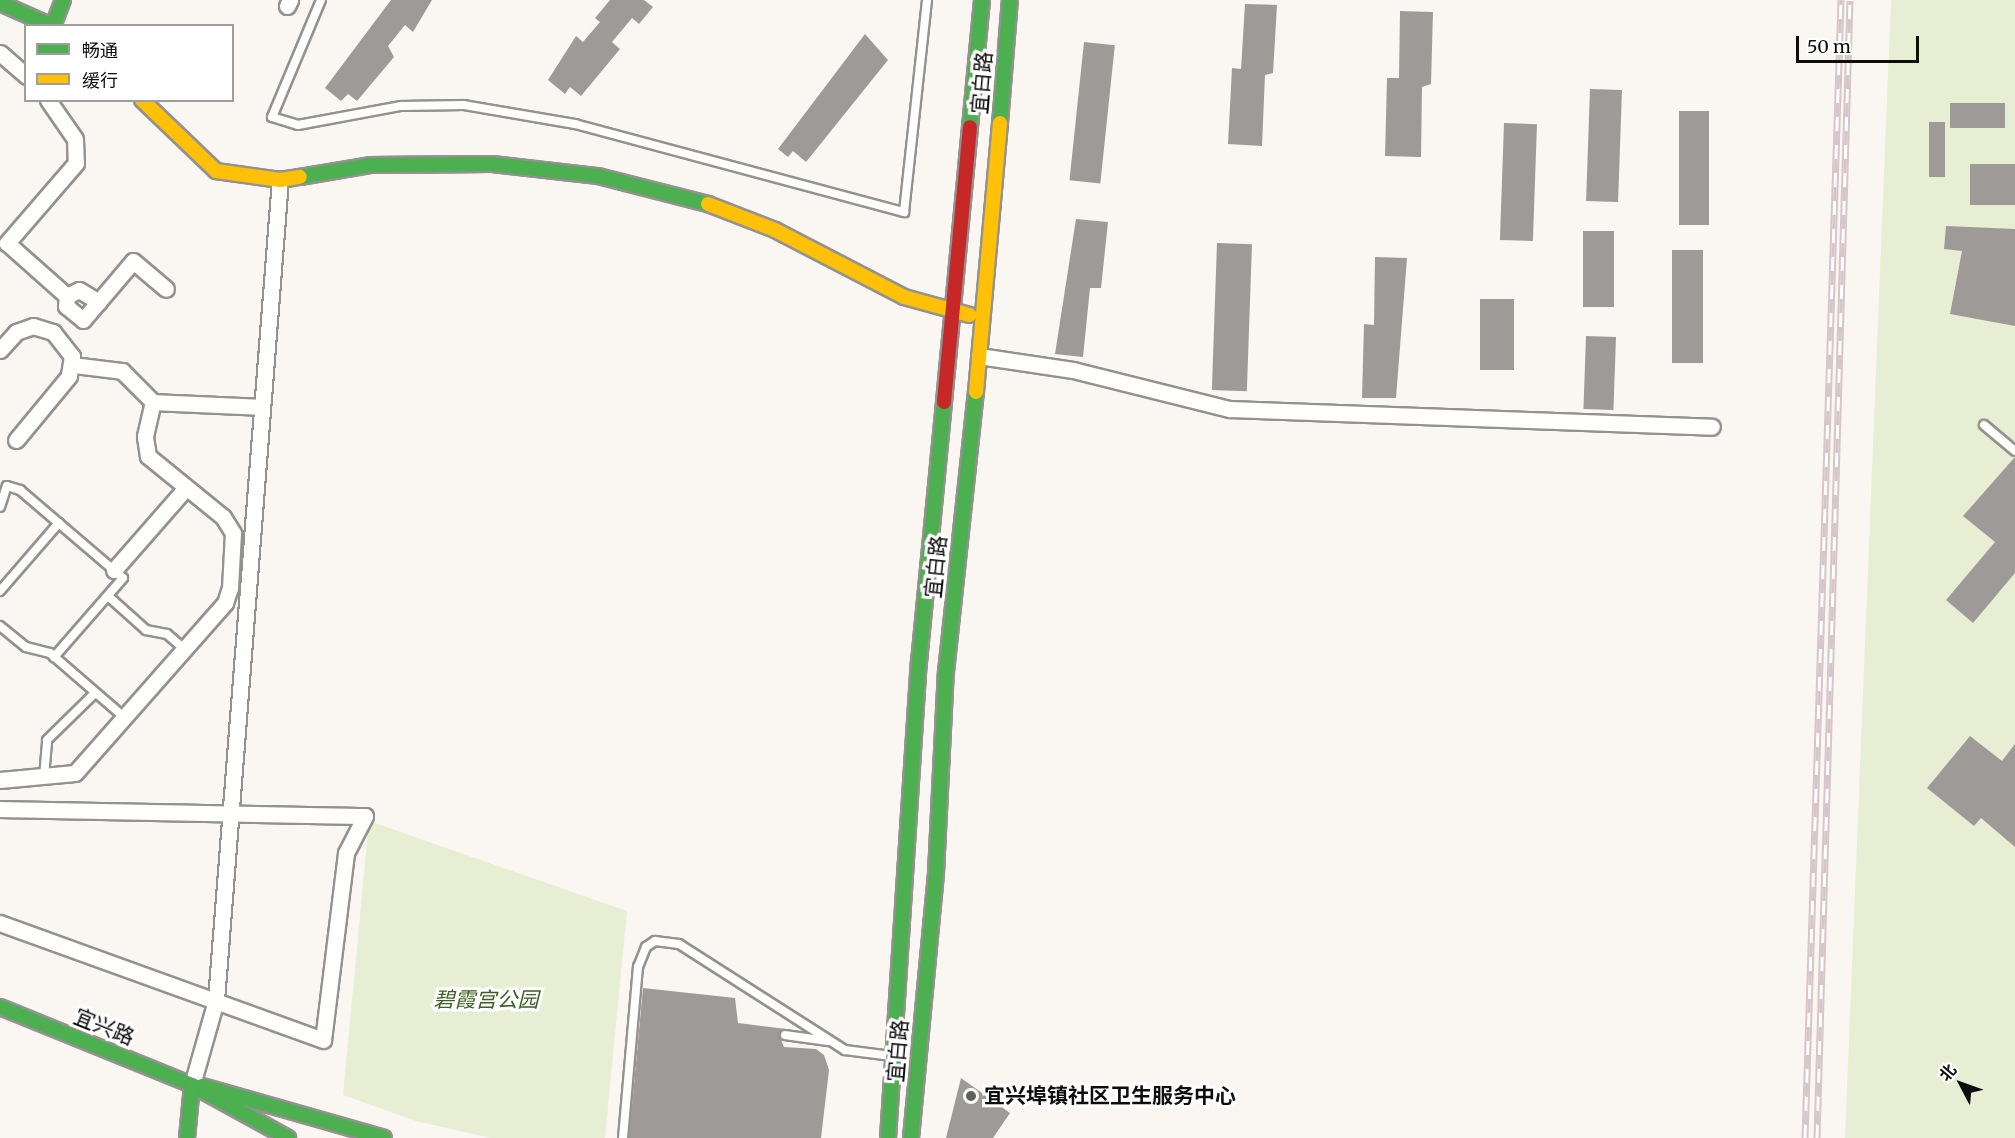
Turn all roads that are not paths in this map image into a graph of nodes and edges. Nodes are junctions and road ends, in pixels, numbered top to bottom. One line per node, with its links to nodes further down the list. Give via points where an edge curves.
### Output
1 (63, 0): 8 (street)
2 (321, 0): 3 (lane, via 272,117 298,125 401,106 496,110 575,124 904,212)
3 (927, 0)
4 (982, 0): 17 (street)
5 (1010, 0): 19 (street, 宜白路)
6 (0, 3): 7 (street)
7 (48, 24)
8 (54, 24)
9 (0, 53): 10 (street)
10 (24, 74)
11 (49, 102): 15 (street, via 75,139 76,163 7,243)
12 (144, 102): 13 (street, via 216,171)
13 (280, 180): 17 (street, via 369,165 492,164 598,176 715,206 775,231 904,297); 25 (street)
14 (166, 289): 16 (street, via 133,261)
15 (67, 296): 16 (street, via 79,290); 18 (street, via 66,306)
16 (99, 302): 18 (street, via 83,320)
17 (956, 312): 19 (street); 50 (street, via 919,662)
18 (76, 315): 20 (street)
19 (984, 318): 22 (street, 宜白路)
20 (58, 336): 21 (street, via 33,326 16,332); 23 (street)
21 (0, 350)
22 (979, 356): 27 (street, via 1073,370 1230,409); 57 (street, 宜白路, via 946,672 936,873)
23 (73, 365): 24 (street, via 122,371); 28 (street)
24 (153, 402): 25 (street); 30 (street, via 145,436 148,456)
25 (262, 407): 44 (street)
26 (1984, 425): 29 (lane)
27 (1712, 427)
28 (15, 440)
29 (2015, 451)
30 (185, 489): 33 (street); 37 (street, via 223,517 233,533 225,603)
31 (0, 507): 32 (lane, via 7,486 20,490)
32 (59, 523): 33 (lane); 34 (lane)
33 (114, 570): 35 (lane, via 123,578)
34 (0, 591)
35 (108, 596): 37 (lane, via 146,630 167,634); 38 (lane)
36 (0, 626): 38 (lane, via 26,647)
37 (184, 649): 40 (street)
38 (54, 657): 39 (lane)
39 (95, 693): 40 (lane); 41 (lane, via 47,740)
40 (124, 718): 41 (street, via 75,772)
41 (44, 777): 42 (street)
42 (0, 780)
43 (0, 809): 44 (street)
44 (233, 813): 46 (street); 46 (street, via 365,816 346,853 328,1035 316,1039)
45 (0, 923): 46 (street)
46 (216, 1000): 51 (street)
47 (0, 1007): 51 (street, 宜兴路)
48 (785, 1035): 49 (lane)
49 (832, 1043): 50 (lane, via 845,1050); 55 (lane, via 679,944 655,942 646,947 638,967)
50 (894, 1056): 56 (street)
51 (192, 1085): 52 (street); 53 (street, 宜兴路); 54 (street, 宜兴路, via 227,1089 296,1116)
52 (187, 1138)
53 (288, 1138)
54 (384, 1138)
55 (623, 1138)
56 (888, 1138)
57 (911, 1138)

